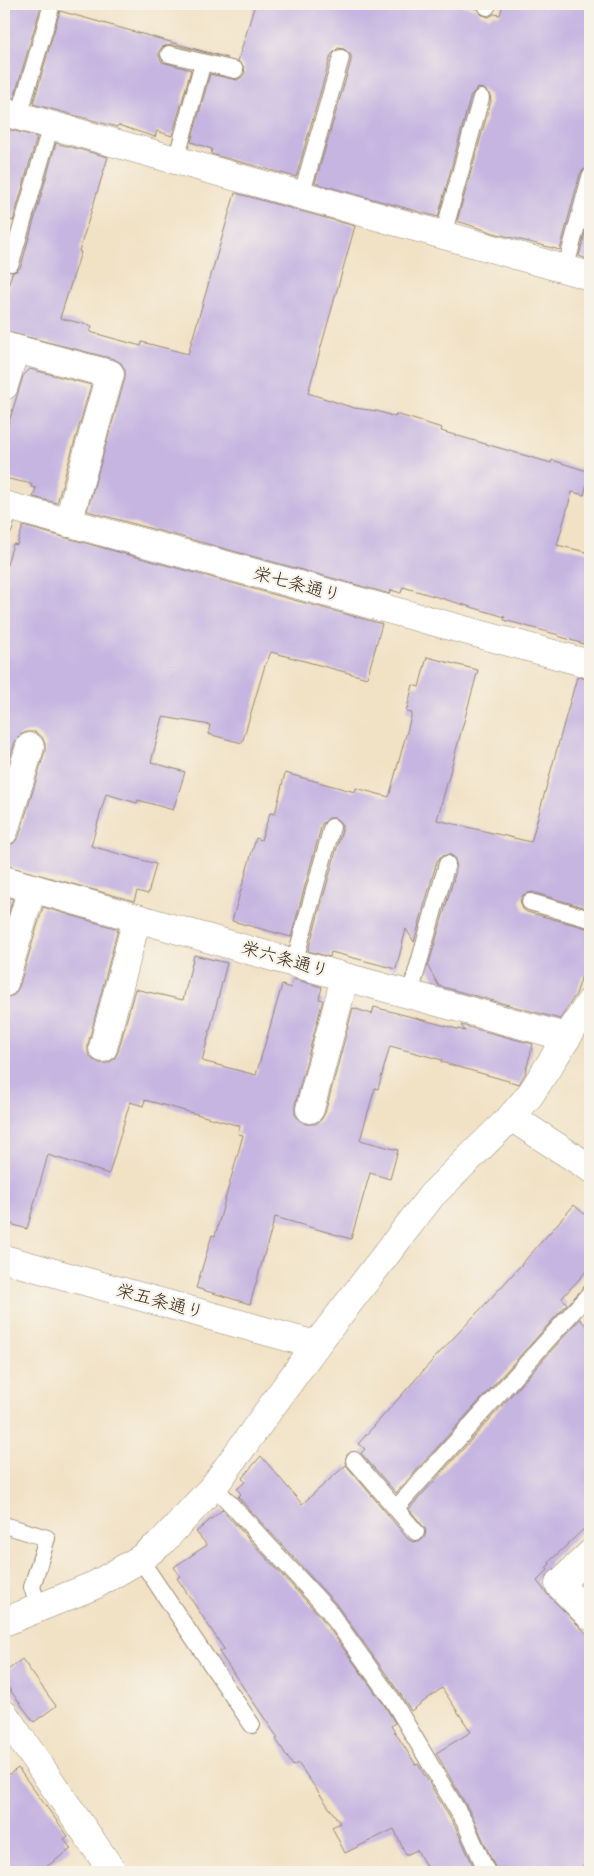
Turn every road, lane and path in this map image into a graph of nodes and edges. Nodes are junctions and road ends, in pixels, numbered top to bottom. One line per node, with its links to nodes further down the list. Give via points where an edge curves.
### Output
1 (52, 4): 7 (lane)
2 (169, 54): 4 (lane)
3 (341, 58): 11 (lane)
4 (203, 62): 5 (lane); 9 (lane)
5 (235, 70)
6 (481, 98): 12 (lane)
7 (11, 114): 8 (street)
8 (51, 125): 9 (street); 13 (lane)
9 (176, 160): 11 (street)
10 (590, 177): 14 (lane)
11 (300, 196): 12 (street)
12 (443, 235): 14 (street)
13 (11, 263)
14 (578, 273)
15 (10, 347): 16 (street); 18 (street, via 110,374)
16 (4, 386)
17 (6, 513): 18 (street, 栄七条通り)
18 (68, 523): 19 (street, 栄七条通り)
19 (590, 664)
20 (30, 748): 22 (street)
21 (332, 827): 29 (lane)
22 (4, 831)
23 (447, 864): 32 (lane)
24 (4, 880): 25 (street, 栄六条通り)
25 (32, 888): 27 (street, 栄六条通り); 31 (street)
26 (530, 902): 28 (lane)
27 (136, 918): 29 (street, 栄六条通り); 35 (street)
28 (590, 919)
29 (294, 963): 30 (street, 栄六条通り)
30 (345, 977): 32 (street, 栄六条通り); 36 (street)
31 (4, 983)
32 (410, 994): 34 (street, 栄六条通り)
33 (590, 1002): 34 (street)
34 (566, 1037): 37 (street, via 530,1094)
35 (103, 1048)
36 (310, 1109)
37 (511, 1117): 38 (street); 41 (street, via 432,1195)
38 (590, 1168)
39 (4, 1259): 41 (street, 栄五条通り)
40 (590, 1293): 44 (lane)
41 (316, 1345): 43 (street)
42 (354, 1460): 44 (lane)
43 (214, 1486): 48 (street, via 162,1542); 55 (lane, via 328,1610 393,1701 465,1823)
44 (396, 1508): 46 (lane)
45 (4, 1525): 49 (lane, via 47,1538 32,1587)
46 (416, 1532)
47 (590, 1554): 50 (street, via 559,1584)
48 (140, 1559): 49 (street, via 95,1584); 53 (lane)
49 (38, 1609): 51 (street)
50 (590, 1616)
51 (4, 1622)
52 (4, 1714): 54 (street)
53 (252, 1725)
54 (113, 1872)
55 (487, 1872)

